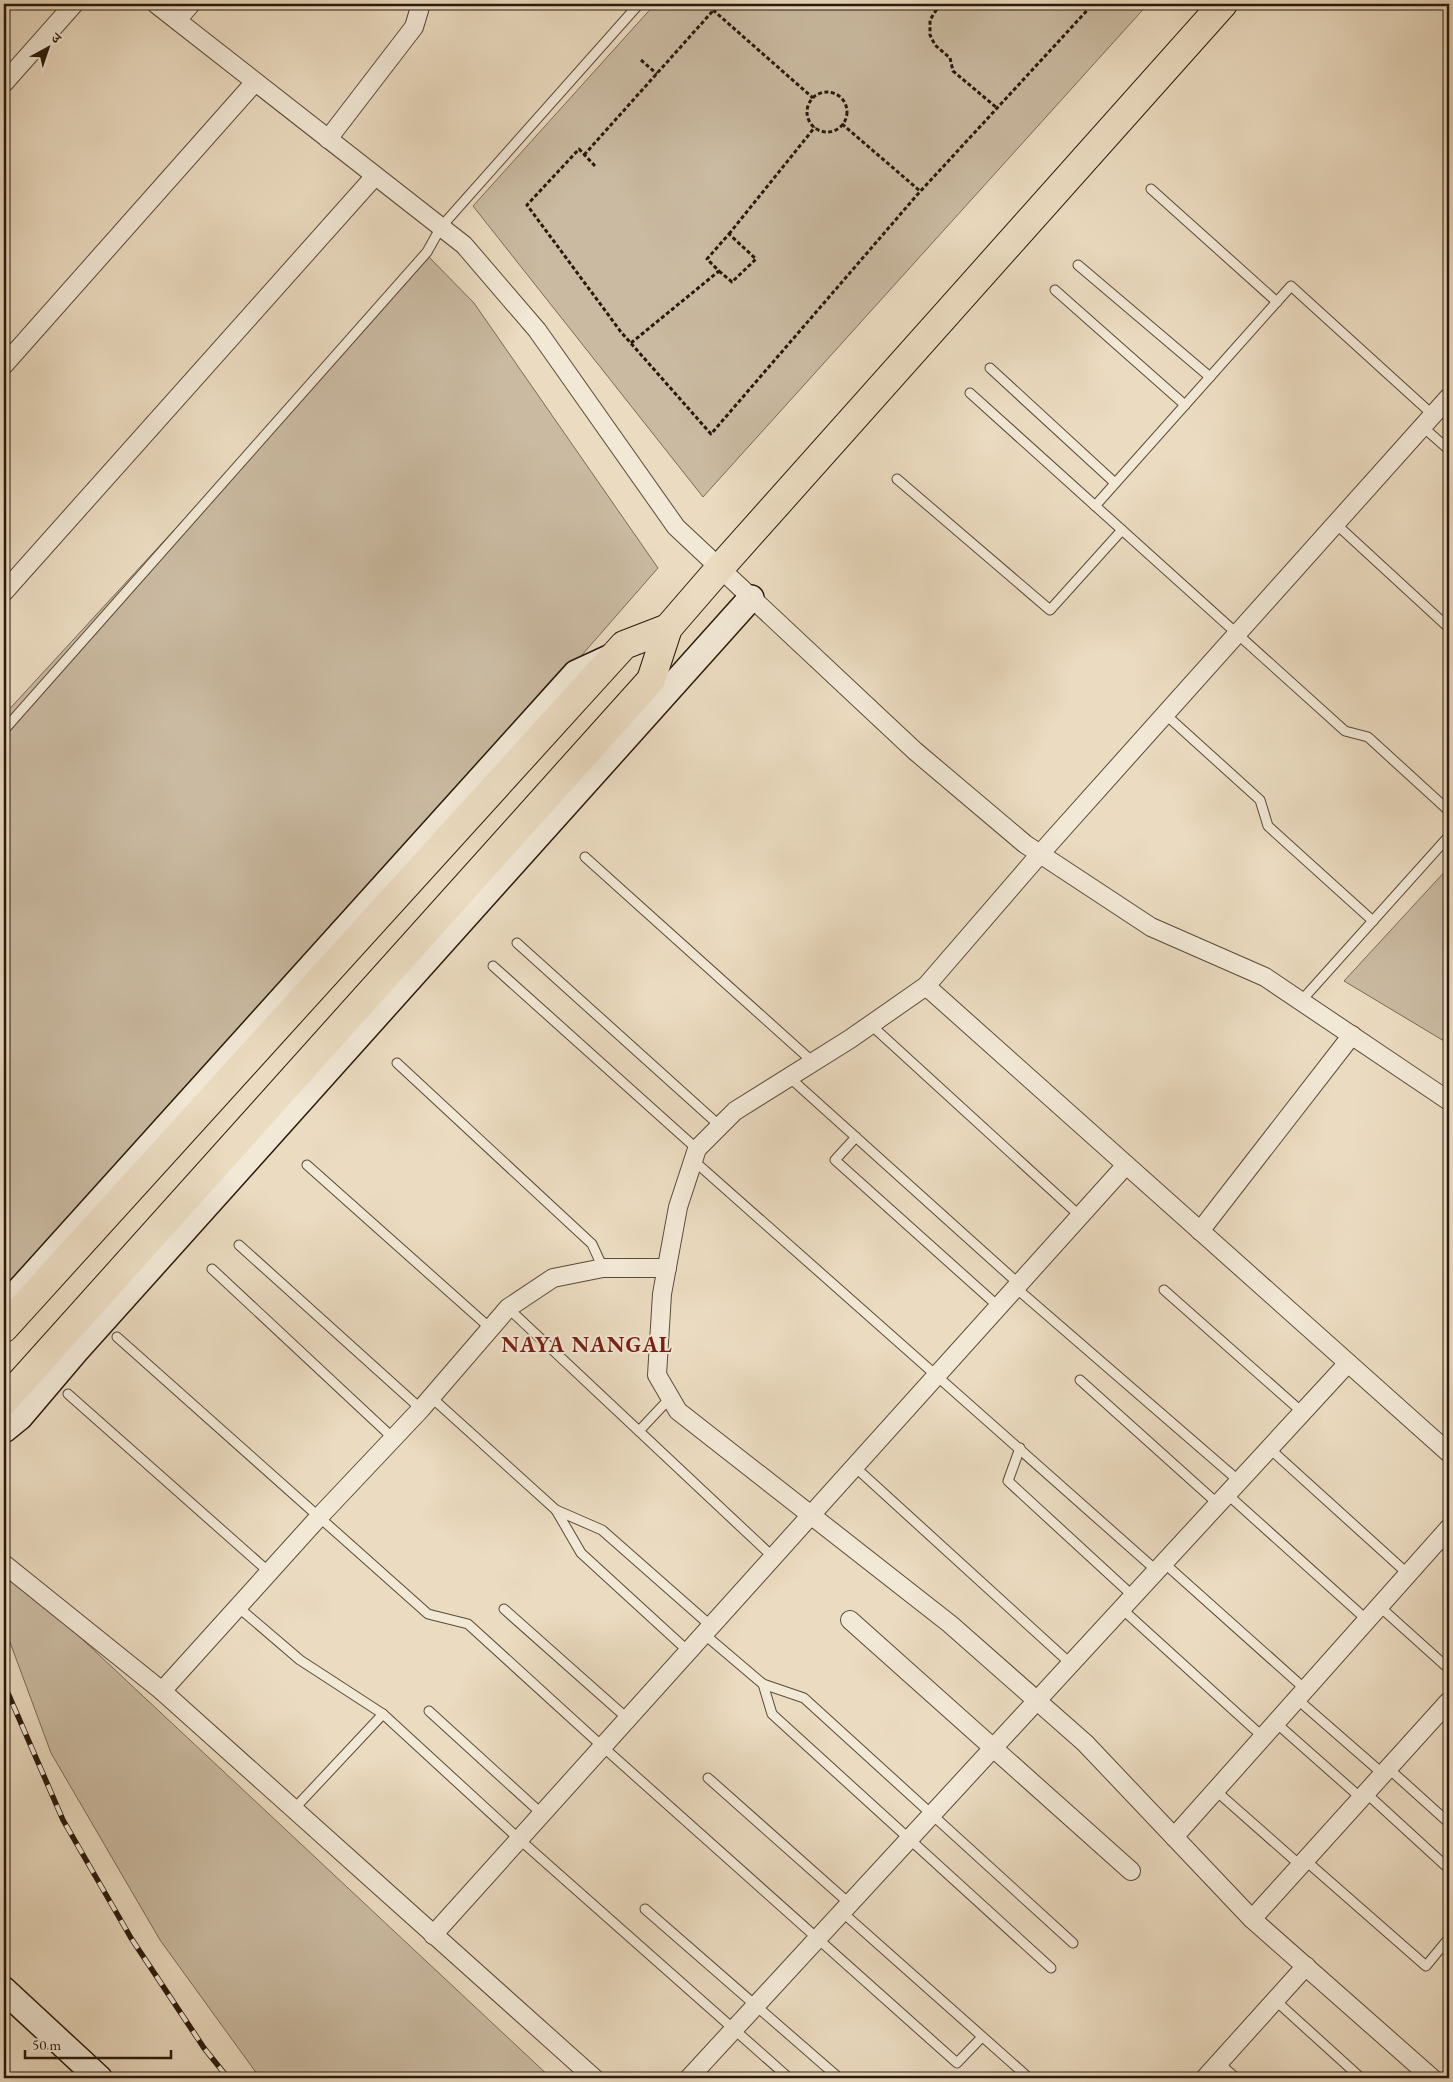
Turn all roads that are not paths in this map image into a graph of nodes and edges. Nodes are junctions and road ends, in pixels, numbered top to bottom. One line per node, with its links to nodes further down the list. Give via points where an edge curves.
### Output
1 (74, 4): 9 (street)
2 (156, 4): 7 (street)
3 (191, 4): 7 (street)
4 (421, 4): 10 (street, via 414,27)
5 (639, 4): 13 (lane)
6 (1223, 4): 30 (highway)
7 (176, 20): 8 (street)
8 (255, 82): 10 (street); 17 (street)
9 (4, 83)
10 (328, 139): 11 (street)
11 (375, 176): 13 (street); 31 (street)
12 (1151, 189): 16 (lane)
13 (441, 227): 30 (street, via 464,245 537,330 676,527); 40 (lane, via 427,252)
14 (1078, 265): 19 (lane)
15 (1055, 290): 22 (lane)
16 (1277, 302): 19 (lane); 23 (lane, via 1291,286)
17 (4, 365)
18 (990, 368): 26 (lane)
19 (1210, 378): 22 (lane)
20 (970, 393): 27 (lane)
21 (1449, 398): 23 (street)
22 (1185, 405): 26 (lane)
23 (1428, 421): 24 (lane); 28 (street)
24 (1449, 450)
25 (896, 478): 29 (lane, via 1050,610)
26 (1115, 483): 27 (lane)
27 (1095, 506): 29 (lane)
28 (1336, 524): 34 (lane); 35 (street)
29 (1122, 530): 35 (lane)
30 (718, 569): 32 (street); 33 (highway)
31 (4, 592)
32 (751, 598): 39 (street); 43 (street, via 915,751)
33 (668, 628): 36 (highway, via 624,645); 37 (highway, via 651,680)
34 (1449, 628)
35 (1237, 634): 38 (street); 41 (lane, via 1345,731 1368,737)
36 (615, 655): 69 (street, via 576,673); 72 (highway)
37 (646, 686): 39 (street); 80 (highway)
38 (1165, 714): 43 (street); 45 (lane, via 1260,800 1268,826)
39 (639, 723): 83 (street, via 20,1416)
40 (4, 730)
41 (1449, 811)
42 (1449, 836): 45 (lane)
43 (1040, 854): 48 (street); 49 (street, via 1151,927 1265,977)
44 (585, 857): 52 (lane)
45 (1373, 921): 49 (lane)
46 (517, 943): 56 (lane)
47 (493, 966): 58 (lane)
48 (926, 986): 50 (street); 60 (street)
49 (1301, 1001): 51 (street)
50 (870, 1025): 52 (street); 61 (lane)
51 (1352, 1035): 55 (street); 62 (street)
52 (813, 1062): 54 (street)
53 (396, 1063): 64 (lane, via 592,1244)
54 (789, 1077): 56 (street, via 735,1111); 57 (lane)
55 (1449, 1101)
56 (720, 1126): 58 (street)
57 (856, 1137): 67 (lane); 70 (lane, via 835,1160)
58 (695, 1154): 65 (street, via 678,1207); 76 (lane)
59 (307, 1165): 73 (lane)
60 (1126, 1165): 61 (street); 62 (street)
61 (1080, 1216): 67 (street)
62 (1200, 1231): 75 (street)
63 (239, 1245): 81 (lane)
64 (603, 1268): 65 (street); 71 (street, via 553,1278)
65 (667, 1268): 79 (street, via 662,1294 658,1375)
66 (212, 1269): 85 (lane)
67 (1017, 1286): 70 (street); 90 (lane)
68 (1164, 1290): 82 (lane)
69 (4, 1307)
70 (999, 1307): 76 (street)
71 (508, 1308): 73 (street); 84 (lane)
72 (4, 1328)
73 (490, 1328): 81 (street)
74 (117, 1337): 93 (lane)
75 (1348, 1363): 82 (street); 88 (street)
76 (937, 1375): 86 (lane); 89 (street)
77 (1080, 1380): 90 (lane)
78 (68, 1394): 98 (lane)
79 (670, 1398): 84 (lane); 92 (street, via 678,1411)
80 (4, 1401)
81 (426, 1403): 85 (street); 91 (lane)
82 (1302, 1412): 87 (street)
83 (4, 1430)
84 (639, 1431): 95 (lane)
85 (393, 1438): 93 (street)
86 (1020, 1448): 97 (lane); 100 (lane, via 1008,1481)
87 (1269, 1448): 90 (street); 99 (lane)
88 (1449, 1453)
89 (855, 1467): 92 (street); 109 (lane)
90 (1228, 1493): 97 (street); 106 (lane)
91 (556, 1510): 107 (lane, via 602,1530); 108 (lane, via 581,1553)
92 (811, 1516): 95 (street); 114 (street, via 950,1624)
93 (319, 1518): 98 (street); 121 (lane, via 428,1614 468,1624)
94 (1446, 1539): 99 (street)
95 (773, 1557): 107 (street)
96 (4, 1564): 112 (street)
97 (1160, 1567): 100 (street); 113 (lane)
98 (269, 1572): 102 (street)
99 (1408, 1574): 101 (street)
100 (1134, 1596): 104 (street)
101 (1380, 1606): 106 (street); 110 (lane)
102 (238, 1607): 112 (street); 117 (lane, via 300,1660)
103 (504, 1609): 118 (lane)
104 (1122, 1609): 109 (street); 120 (lane)
105 (850, 1620): 122 (street)
106 (1367, 1620): 113 (street)
107 (707, 1630): 108 (street); 111 (lane)
108 (688, 1651): 118 (street)
109 (1071, 1664): 114 (street)
110 (1449, 1669)
111 (763, 1684): 128 (lane, via 804,1698); 133 (lane, via 772,1714)
112 (162, 1691): 127 (street)
113 (1301, 1694): 119 (street); 123 (lane)
114 (1037, 1701): 122 (street); 131 (street, via 1085,1743)
115 (1449, 1701): 123 (street)
116 (429, 1711): 129 (lane)
117 (383, 1714): 127 (lane); 132 (lane)
118 (628, 1719): 121 (street)
119 (1276, 1722): 120 (street); 126 (lane)
120 (1263, 1736): 125 (street)
121 (603, 1747): 129 (street); 141 (lane)
122 (993, 1748): 128 (street); 136 (street)
123 (1386, 1771): 126 (street); 130 (lane)
124 (708, 1778): 137 (lane)
125 (1215, 1790): 131 (street); 134 (lane)
126 (1363, 1796): 134 (street); 135 (lane)
127 (294, 1809): 140 (street)
128 (933, 1813): 133 (street); 143 (lane)
129 (542, 1814): 132 (street)
130 (1449, 1823)
131 (1174, 1836): 139 (street)
132 (519, 1839): 140 (street); 149 (lane)
133 (909, 1839): 137 (street); 145 (lane)
134 (1303, 1863): 139 (street); 142 (lane, via 1426,1966)
135 (1449, 1869)
136 (1131, 1871)
137 (846, 1908): 141 (street); 150 (lane)
138 (645, 1909): 148 (lane)
139 (1252, 1919): 144 (street)
140 (433, 1935): 153 (street)
141 (818, 1938): 148 (street); 150 (lane, via 957,2064)
142 (1449, 1938)
143 (1074, 1943)
144 (1306, 1966): 147 (street); 161 (street)
145 (1051, 1968)
146 (4, 1990): 152 (street)
147 (1275, 2000): 151 (street); 160 (lane)
148 (757, 2005): 149 (street); 156 (lane)
149 (735, 2029): 154 (street); 155 (lane)
150 (982, 2037): 157 (lane)
151 (1219, 2063): 158 (street); 159 (lane)
152 (100, 2078)
153 (594, 2078)
154 (689, 2078)
155 (789, 2078)
156 (839, 2078)
157 (1029, 2078)
158 (1205, 2078)
159 (1236, 2078)
160 (1361, 2078)
161 (1432, 2078)

